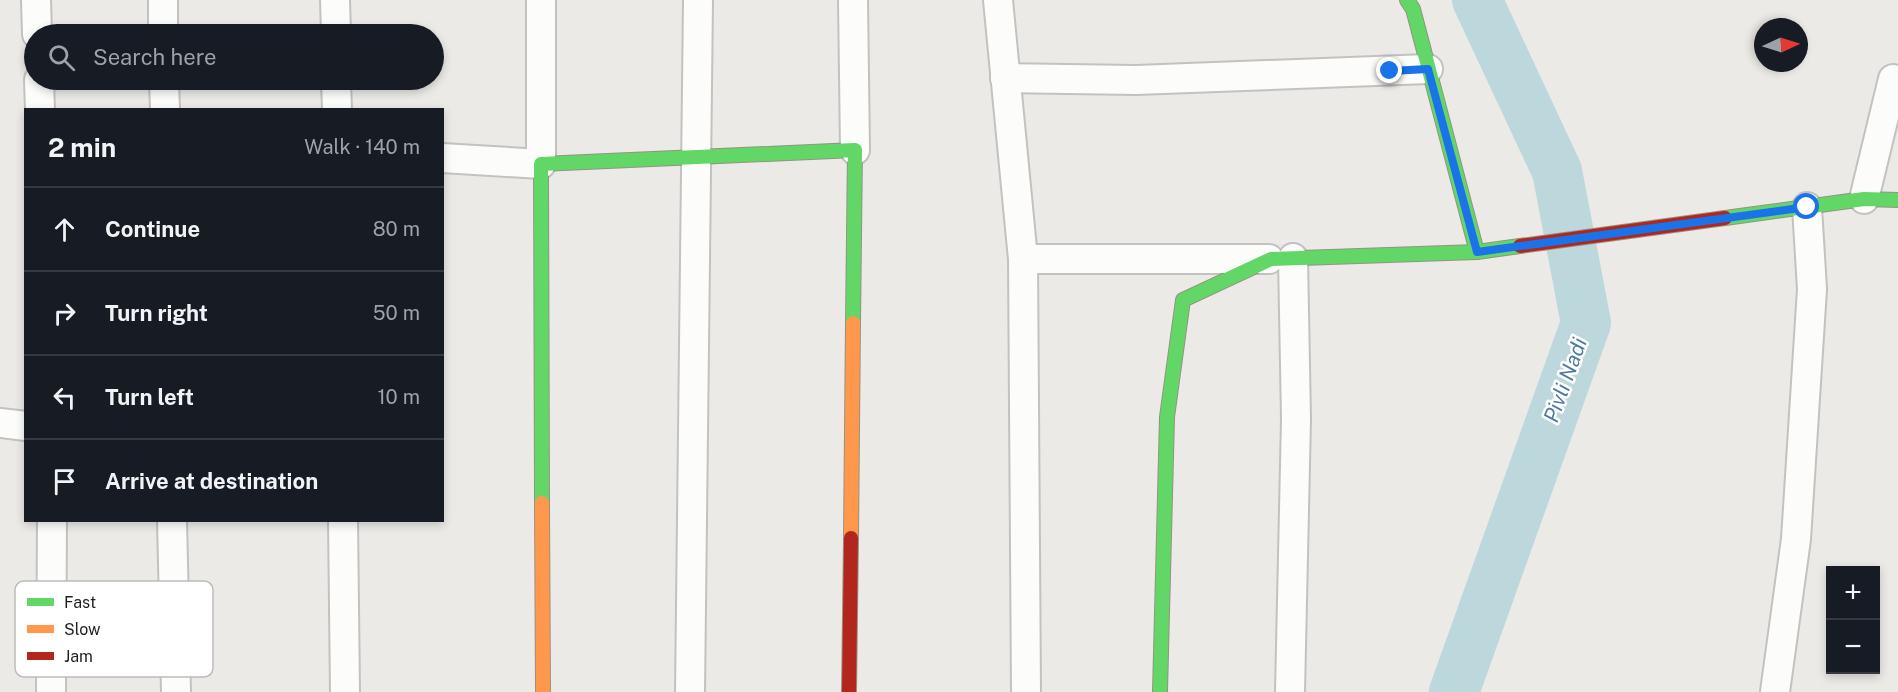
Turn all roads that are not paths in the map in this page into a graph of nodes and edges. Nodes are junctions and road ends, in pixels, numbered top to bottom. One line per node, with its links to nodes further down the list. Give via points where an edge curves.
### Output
1 (36, 0): 9 (street)
2 (163, 0): 10 (street)
3 (335, 0): 11 (street)
4 (541, 0): 24 (street)
5 (698, 0): 22 (street)
6 (853, 0): 21 (street)
7 (998, 0): 14 (street)
8 (1407, 0): 12 (street, via 1413,9)
9 (37, 24)
10 (163, 24)
11 (336, 24)
12 (1428, 69): 14 (street, via 1136,80); 28 (street)
13 (1896, 72): 25 (street)
14 (1005, 78): 29 (street)
15 (39, 90): 18 (street)
16 (164, 90): 19 (street)
17 (336, 90): 20 (street)
18 (40, 108)
19 (165, 108)
20 (337, 108)
21 (855, 150): 22 (street); 45 (street)
22 (697, 157): 24 (street); 44 (street)
23 (444, 158): 24 (street)
24 (541, 164): 43 (street)
25 (1864, 199): 26 (street); 27 (street)
26 (1898, 200)
27 (1807, 207): 28 (street); 49 (street, via 1812,290 1796,539)
28 (1477, 252): 30 (street)
29 (1023, 259): 30 (street); 46 (street)
30 (1282, 259): 47 (street, via 1183,300 1167,417); 48 (street, via 1296,420)
31 (0, 423): 32 (street)
32 (24, 426)
33 (52, 522): 36 (street)
34 (172, 522): 37 (street)
35 (343, 522): 42 (street)
36 (52, 581)
37 (173, 581)
38 (51, 677): 40 (street)
39 (176, 677): 41 (street)
40 (51, 692)
41 (176, 692)
42 (345, 692)
43 (543, 692)
44 (690, 692)
45 (849, 692)
46 (1026, 692)
47 (1160, 692)
48 (1290, 692)
49 (1775, 692)

